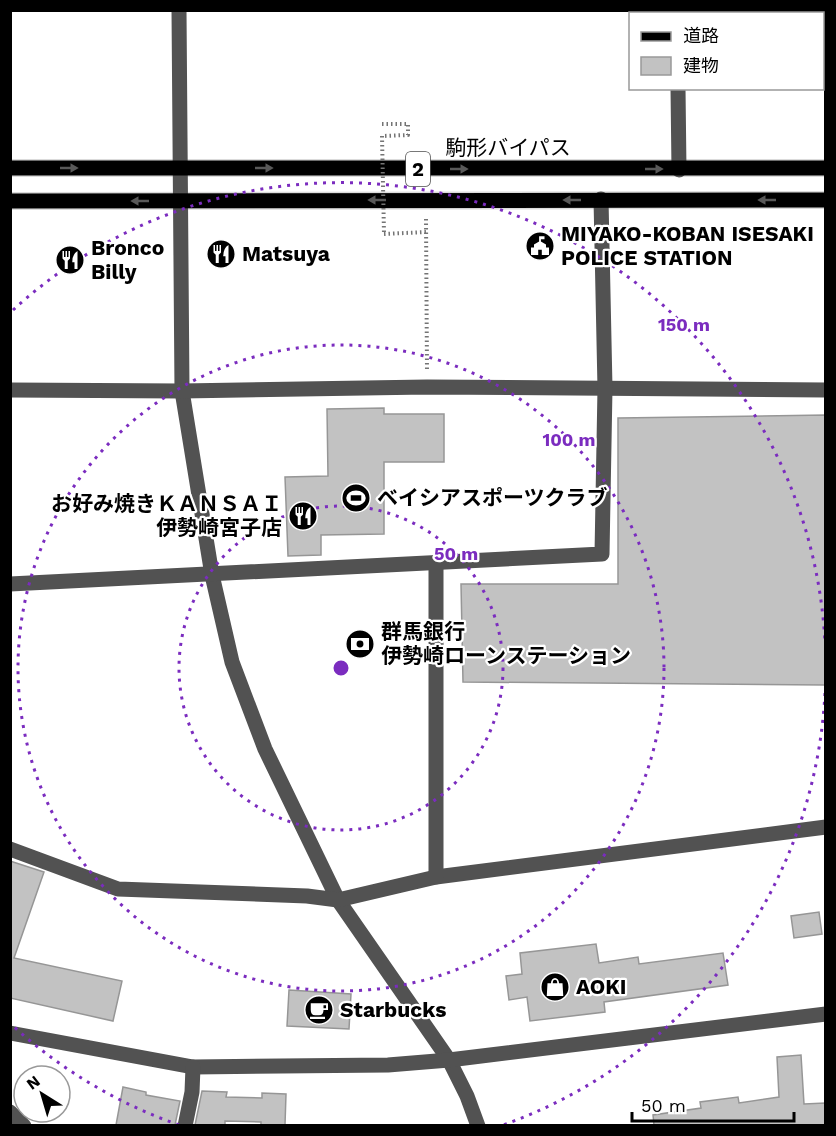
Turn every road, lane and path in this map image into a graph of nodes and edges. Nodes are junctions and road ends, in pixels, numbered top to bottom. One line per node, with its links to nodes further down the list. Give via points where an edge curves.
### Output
1 (179, 10): 5 (street)
2 (678, 90): 7 (street)
3 (382, 124): 13 (path, bridge, via 408,124 408,135 382,136 384,234)
4 (10, 168): 5 (main road, 駒形バイパス / 2, one-way to 5)
5 (180, 168): 7 (main road, 駒形バイパス / 2, one-way to 7); 11 (street)
6 (825, 168): 7 (main road, 駒形バイパス / 2)
7 (679, 170)
8 (602, 199): 9 (main road, 2, one-way to 8); 11 (main road, 2, one-way to 11); 15 (street)
9 (825, 200)
10 (10, 201): 11 (main road, 2, one-way to 10)
11 (181, 201): 18 (street)
12 (426, 219): 13 (path)
13 (426, 232): 14 (path)
14 (427, 387): 15 (street); 18 (street)
15 (605, 388): 17 (street); 19 (street, via 602,554)
16 (10, 390): 18 (street)
17 (825, 390)
18 (182, 392): 20 (street)
19 (436, 563): 20 (street); 24 (street)
20 (212, 575): 21 (street); 25 (street, via 232,662 261,738)
21 (10, 584)
22 (825, 827): 24 (street)
23 (10, 849): 25 (street, via 118,889)
24 (436, 877): 25 (street)
25 (338, 900): 28 (street)
26 (825, 1014): 28 (street)
27 (10, 1033): 29 (street)
28 (449, 1060): 29 (street, via 388,1065); 33 (street)
29 (193, 1067): 32 (street)
30 (10, 1112): 31 (street)
31 (24, 1125)
32 (185, 1125)
33 (478, 1125)

